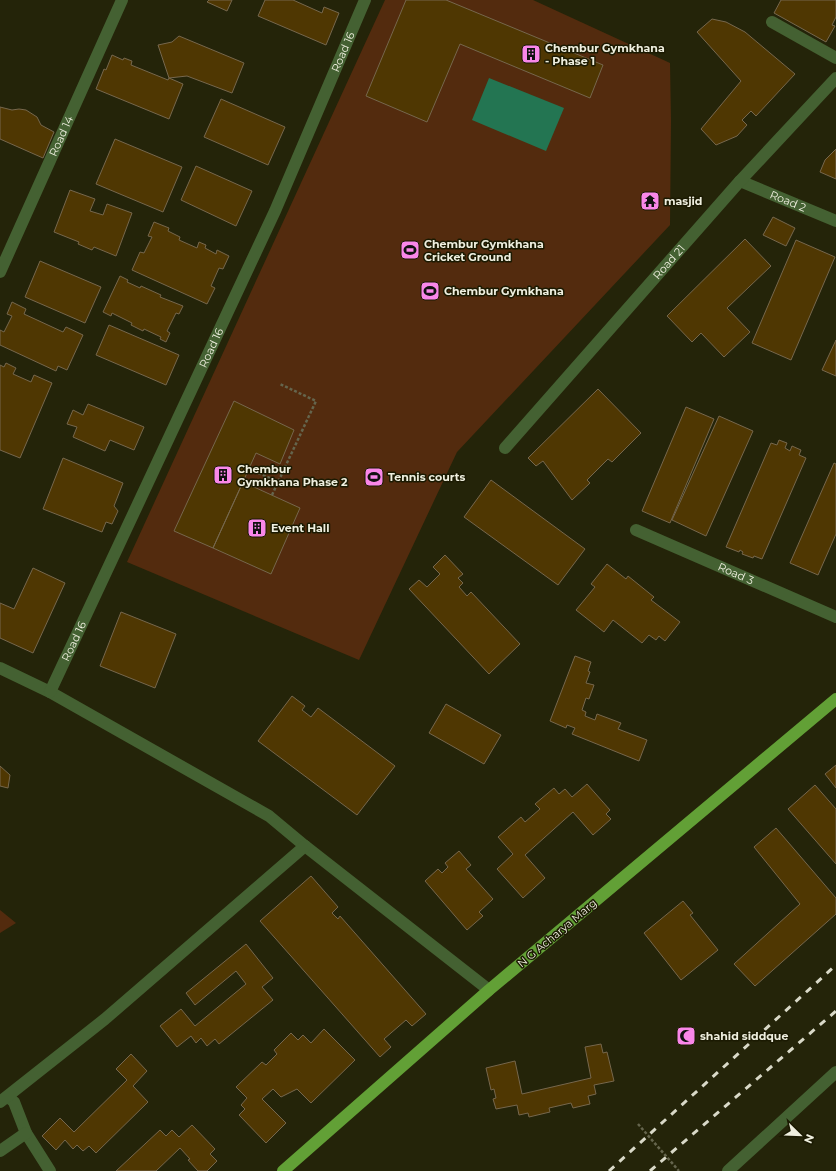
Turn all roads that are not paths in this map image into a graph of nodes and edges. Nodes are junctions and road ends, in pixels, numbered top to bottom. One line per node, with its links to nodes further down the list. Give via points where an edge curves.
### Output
1 (122, 0): 8 (street, Road 14)
2 (365, 0): 13 (street, Road 16, via 275,211)
3 (772, 22): 4 (street)
4 (834, 53)
5 (836, 78): 6 (street, Road 21)
6 (740, 182): 7 (street, Road 2); 9 (street, Road 21)
7 (836, 221)
8 (0, 272)
9 (505, 448)
10 (636, 530): 11 (street, Road 3)
11 (836, 617)
12 (0, 668): 13 (street)
13 (50, 692): 15 (street, via 269,816)
14 (836, 700): 16 (main road, N G Acharya Marg)
15 (305, 846): 16 (street); 18 (street, via 105,1019)
16 (489, 990): 22 (main road, N G Acharya Marg)
17 (836, 1072): 23 (street)
18 (4, 1100): 19 (street, via 14,1102)
19 (26, 1133): 20 (street); 21 (street)
20 (0, 1151)
21 (50, 1171)
22 (283, 1171)
23 (728, 1171)

